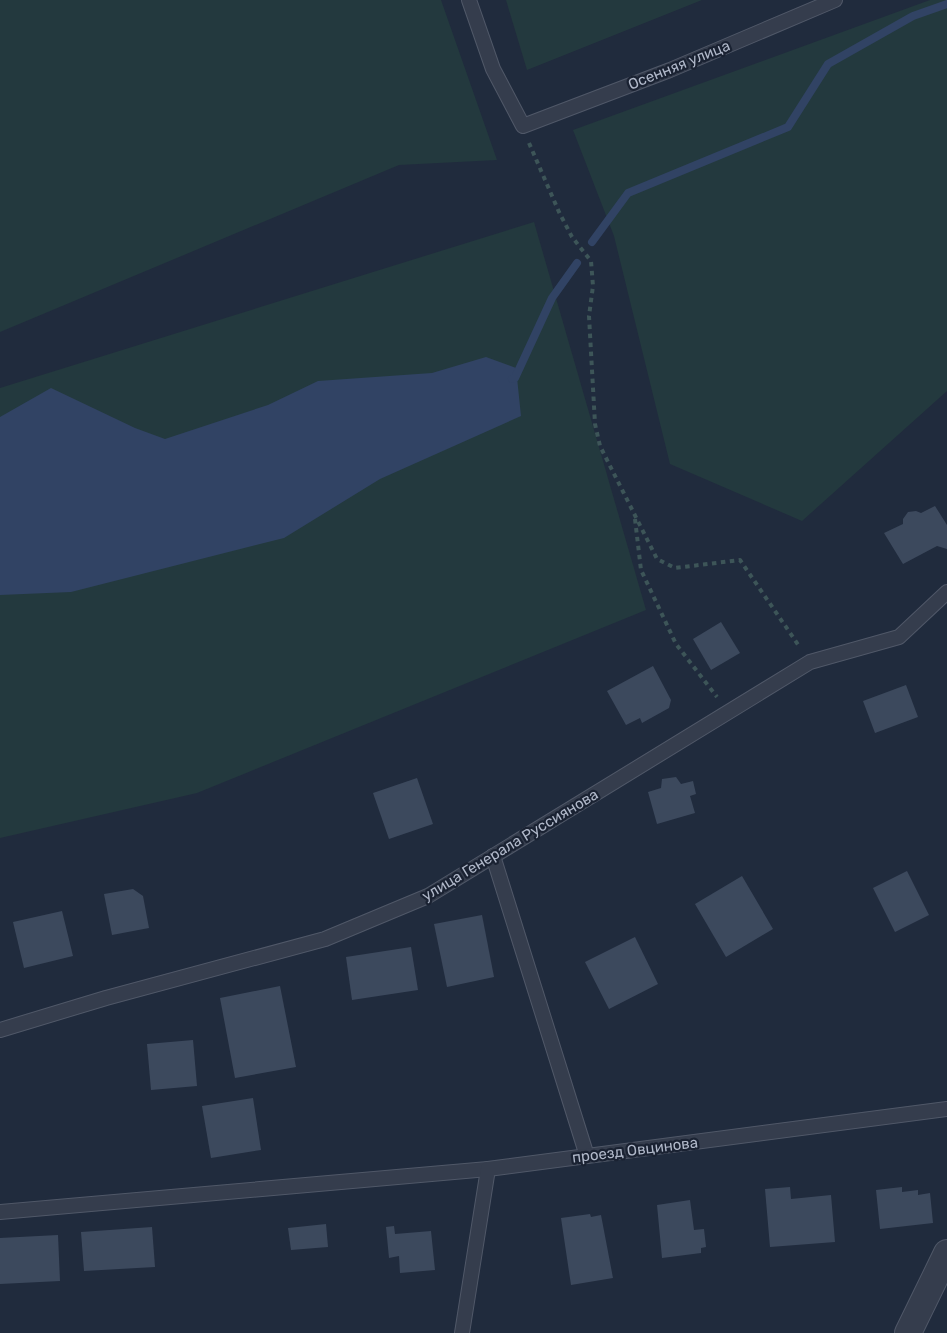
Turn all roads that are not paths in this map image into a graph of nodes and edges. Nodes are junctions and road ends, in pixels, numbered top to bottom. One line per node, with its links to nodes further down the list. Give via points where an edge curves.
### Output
1 (469, 0): 2 (lane, Осенняя улица, via 493,69 523,126 670,70)
2 (835, 0)
3 (947, 592): 4 (lane, улица Генерала Руссиянова, via 899,637 810,662)
4 (493, 856): 5 (lane, улица Генерала Руссиянова, via 428,896 325,939); 7 (lane)
5 (0, 1030)
6 (947, 1109): 7 (lane, проезд Овцинова)
7 (587, 1156): 8 (lane, проезд Овцинова)
8 (488, 1169): 9 (lane, проезд Овцинова); 11 (lane)
9 (0, 1212)
10 (947, 1253): 12 (street)
11 (462, 1333)
12 (908, 1333)

